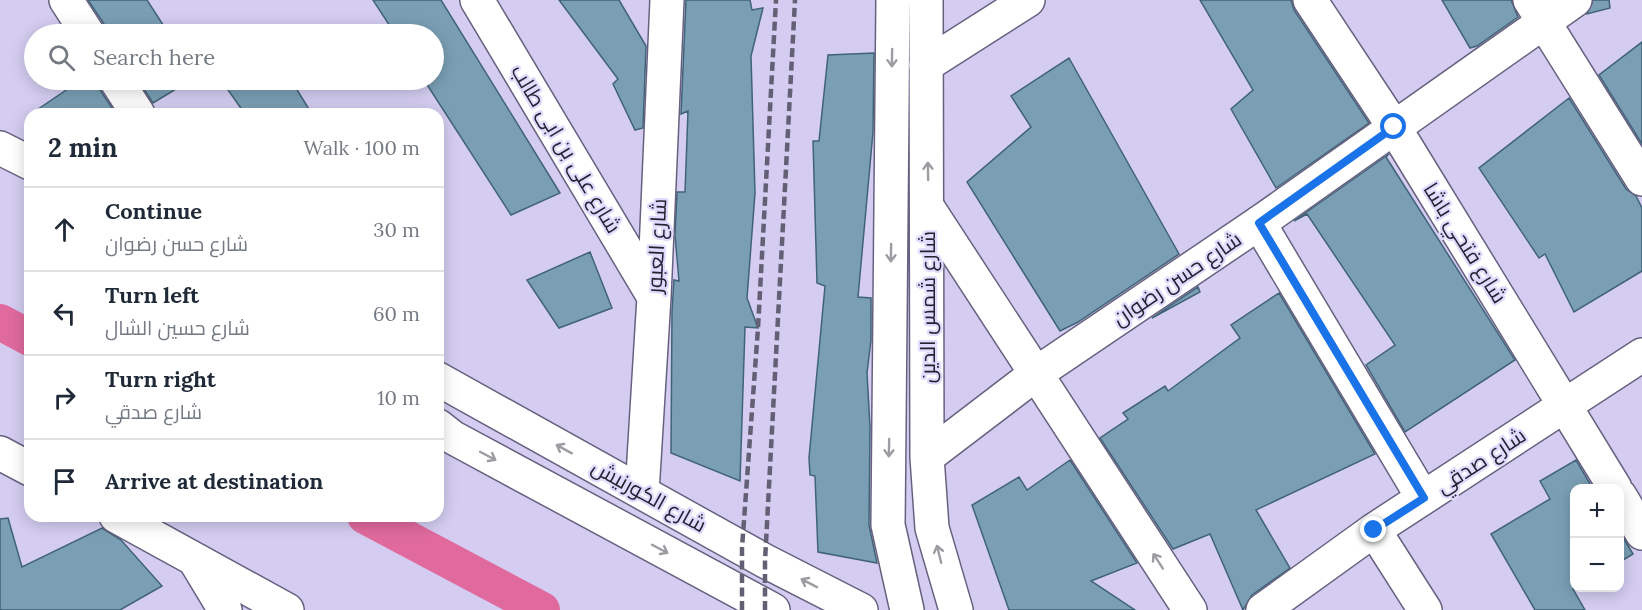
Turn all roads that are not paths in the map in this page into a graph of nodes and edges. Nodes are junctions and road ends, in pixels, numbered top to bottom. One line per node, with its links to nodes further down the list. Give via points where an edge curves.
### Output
1 (66, 0): 11 (street)
2 (477, 0): 21 (street, شارع على بن ابى طالب)
3 (646, 0): 10 (street)
4 (893, 0): 42 (street, شارع شمس الدين, one-way to 42, via 888,525)
5 (926, 0): 12 (street, شارع شمس الدين)
6 (1028, 0): 12 (street)
7 (1310, 0): 15 (street, شارع فتحي باشا)
8 (1575, 0): 9 (street, شارع حسن رضوان)
9 (1537, 11): 15 (street, شارع حسن رضوان); 18 (street)
10 (667, 15): 21 (street, شارع العبور)
11 (82, 24)
12 (926, 65): 19 (street, شارع شمس الدين, one-way to 12)
13 (122, 90): 14 (street)
14 (134, 108)
15 (1394, 127): 20 (street, شارع حسن رضوان); 25 (street, شارع فتحي باشا)
16 (0, 148): 17 (street)
17 (24, 160)
18 (1642, 179)
19 (928, 208): 23 (street); 28 (street, شارع شمس الدين)
20 (1259, 223): 23 (street, شارع حسن رضوان); 32 (street)
21 (654, 297): 31 (street, شارع العبور)
22 (1642, 355): 25 (street, شارع صدقي)
23 (1037, 373): 28 (street, شارع حسن رضوان); 44 (street, one-way to 23)
24 (444, 382): 31 (street, شارع الكورنيش, one-way to 24)
25 (1565, 406): 30 (street, شارع فتحي باشا); 32 (street, شارع صدقي)
26 (444, 431): 40 (street, شارع الكورنيش, one-way to 40)
27 (0, 453): 29 (street)
28 (927, 457): 43 (street, شارع شمس الدين, one-way to 28, via 932,528)
29 (24, 467)
30 (1612, 484)
31 (642, 492): 41 (street, شارع الكورنيش, one-way to 31)
32 (1424, 498): 35 (street, شارع صدقي)
33 (1624, 503): 36 (street)
34 (127, 522): 37 (street)
35 (1374, 530): 45 (street, شارع صدقي); 46 (street)
36 (1642, 533)
37 (194, 558): 38 (street); 39 (street)
38 (225, 610)
39 (287, 610)
40 (773, 610)
41 (861, 610)
42 (908, 610)
43 (956, 610)
44 (1190, 610)
45 (1263, 610)
46 (1425, 610)

